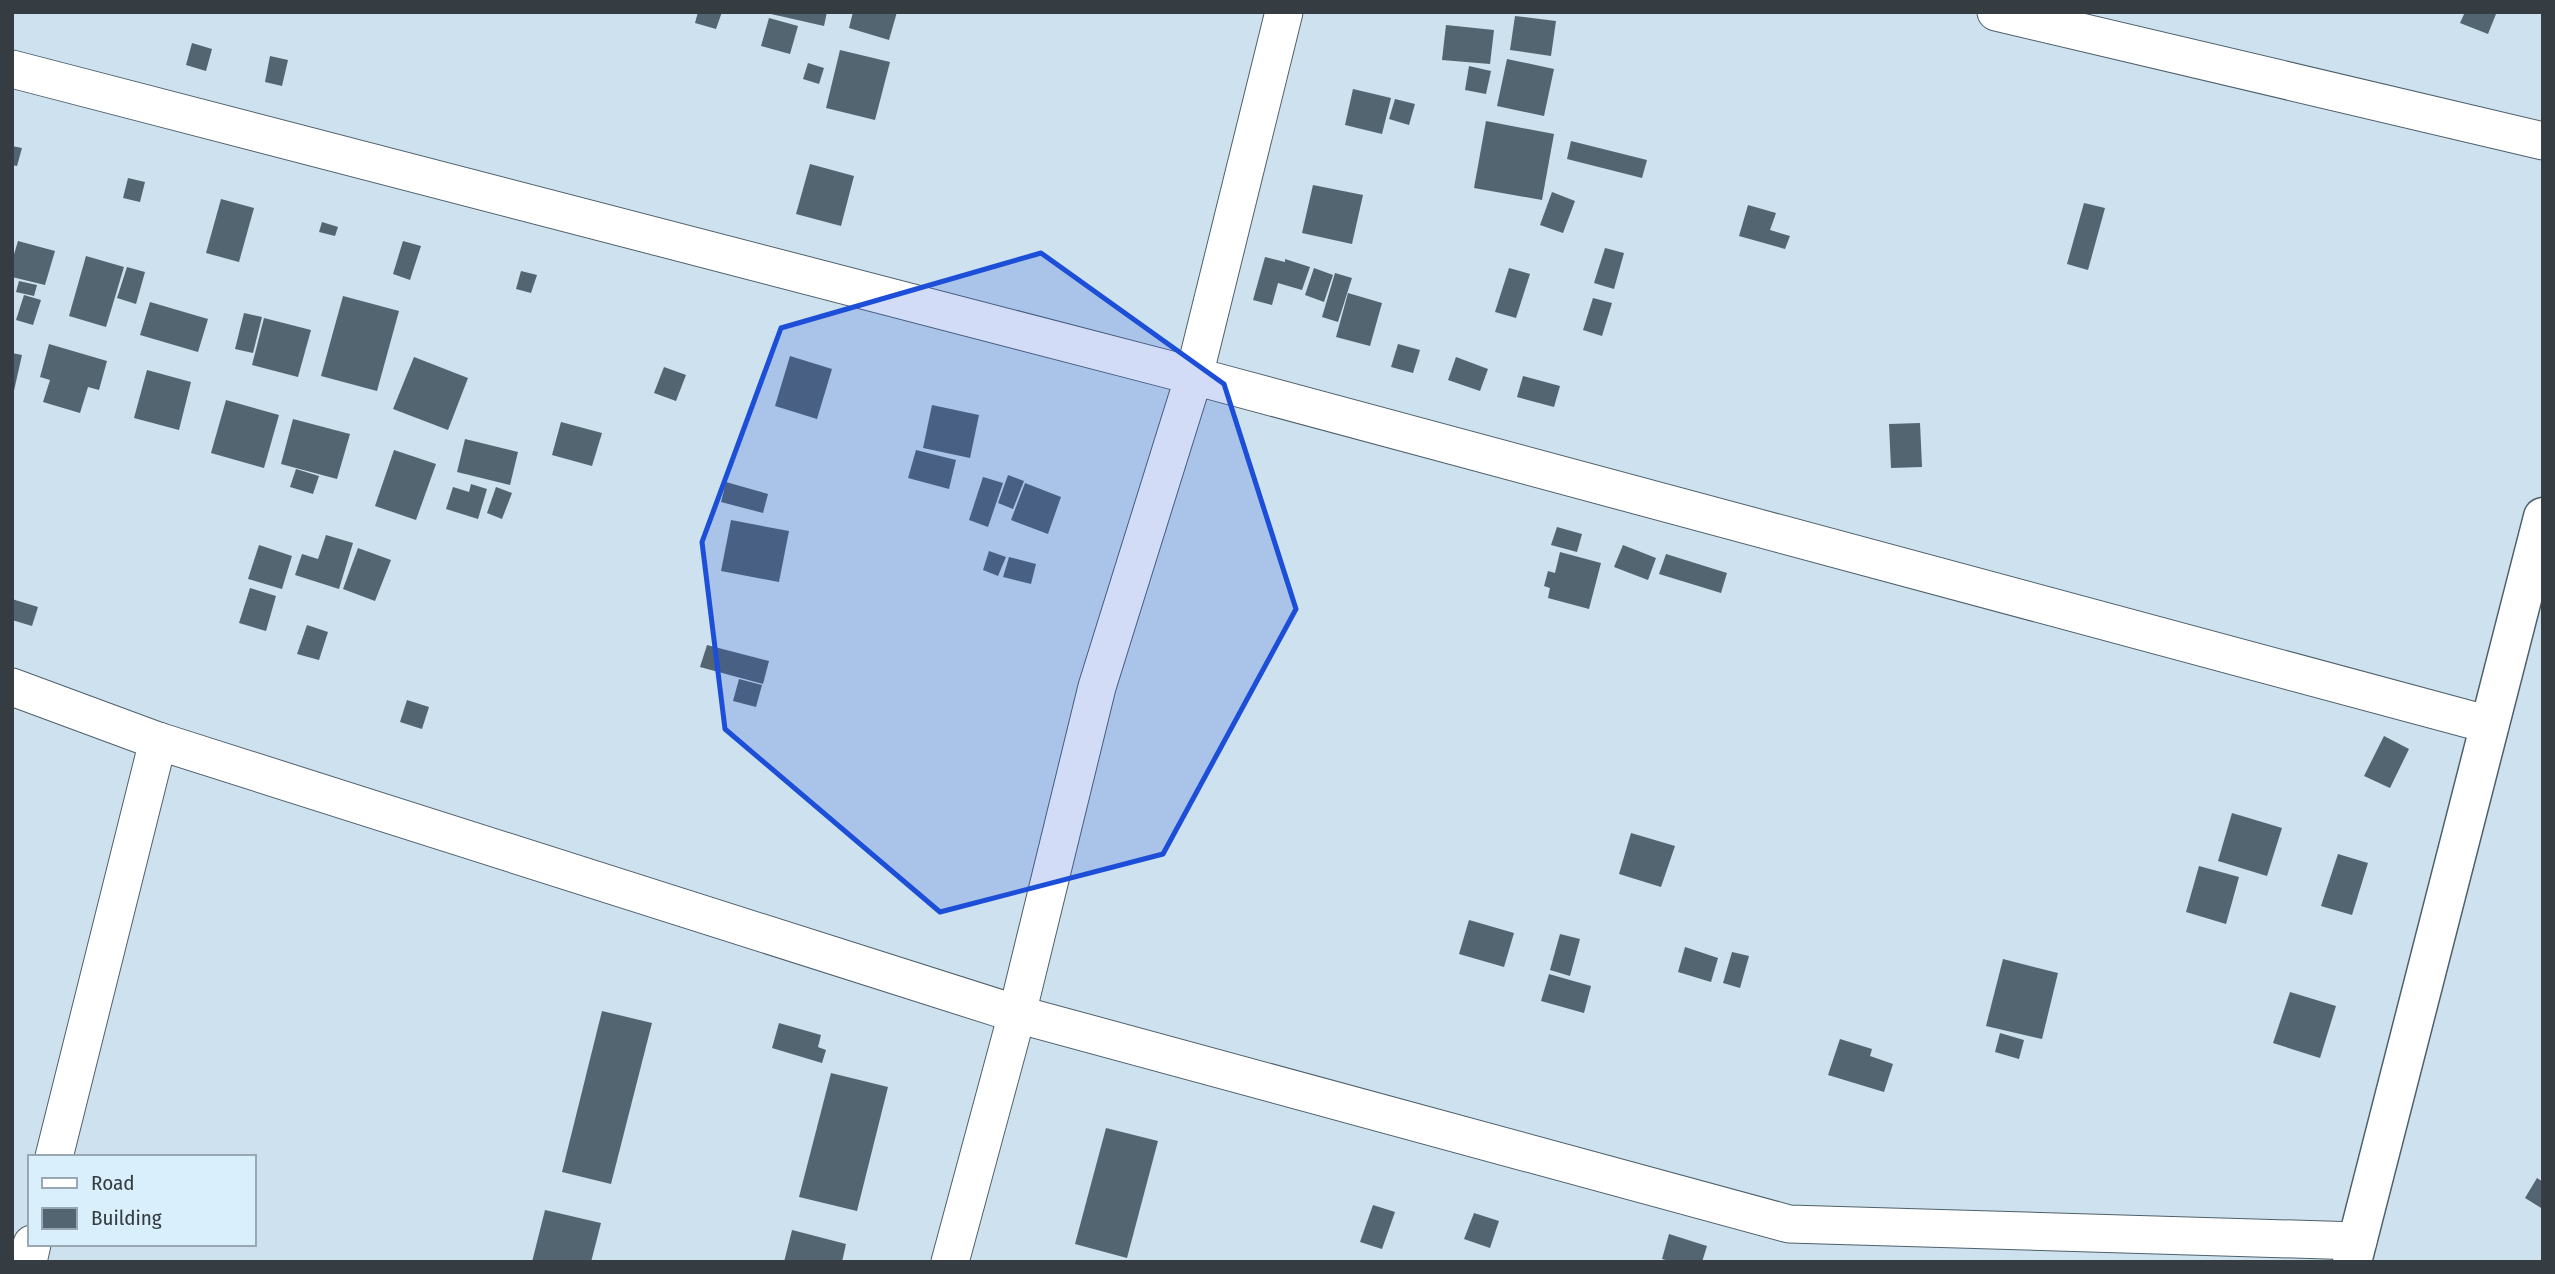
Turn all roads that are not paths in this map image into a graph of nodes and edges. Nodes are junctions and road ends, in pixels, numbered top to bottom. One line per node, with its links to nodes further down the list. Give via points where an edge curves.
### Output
1 (1284, 12): 5 (street)
2 (1996, 12): 4 (street)
3 (12, 69): 5 (street)
4 (2543, 141)
5 (1194, 376): 8 (street); 10 (street, via 1097,687)
6 (2543, 517): 8 (highway)
7 (12, 687): 9 (street)
8 (2490, 725): 12 (highway)
9 (158, 741): 10 (street); 11 (street)
10 (1017, 1014): 12 (street, via 1789,1224); 13 (street)
11 (54, 1155)
12 (2355, 1251)
13 (950, 1262)

